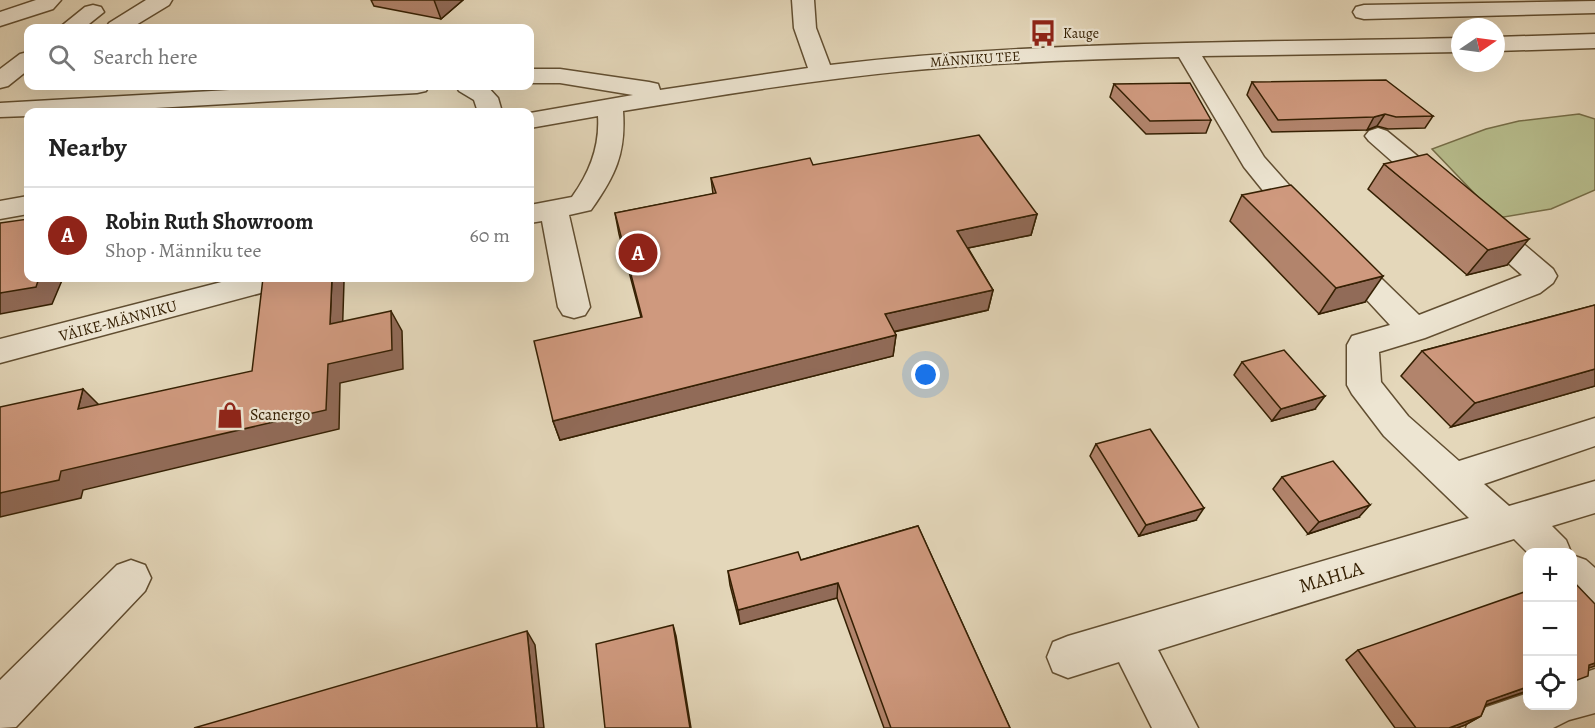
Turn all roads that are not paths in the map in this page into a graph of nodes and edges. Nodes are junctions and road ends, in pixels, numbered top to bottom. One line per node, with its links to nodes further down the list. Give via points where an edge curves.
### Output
1 (50, 0): 7 (street)
2 (161, 0): 9 (street)
3 (803, 0): 16 (street, via 806,37)
4 (1359, 6): 5 (street); 13 (street)
5 (1595, 7)
6 (93, 12): 8 (street)
7 (0, 19)
8 (76, 24)
9 (123, 24)
10 (1595, 41): 11 (street)
11 (1505, 44)
12 (1451, 45): 13 (street, MÄNNIKU TEE)
13 (1394, 47): 14 (street, MÄNNIKU TEE)
14 (1188, 52): 16 (street, MÄNNIKU TEE, via 988,58); 37 (street, via 1253,161 1283,197)
15 (24, 62): 18 (street)
16 (822, 73): 23 (street, MÄNNIKU TEE)
17 (534, 76): 23 (street, via 566,77 626,88)
18 (0, 81)
19 (29, 90): 29 (street)
20 (348, 90): 25 (street)
21 (478, 90): 26 (street, via 483,92)
22 (526, 90): 27 (street, via 532,95)
23 (702, 90): 24 (street, MÄNNIKU TEE)
24 (610, 106): 30 (street, MÄNNIKU TEE); 34 (street, via 612,138 594,186 581,204)
25 (39, 108)
26 (490, 108)
27 (533, 108)
28 (24, 109): 29 (street)
29 (5, 110)
30 (534, 119)
31 (1378, 136): 37 (street, via 1542,276 1529,285)
32 (24, 207): 33 (street)
33 (0, 210)
34 (542, 212): 36 (street)
35 (262, 282): 38 (street, VÄIKE-MÄNNIKU)
36 (574, 307)
37 (1414, 330): 40 (street, via 1363,345 1364,385 1396,426)
38 (0, 351)
39 (1595, 432): 40 (street)
40 (1453, 479): 42 (street)
41 (1595, 497): 42 (street, MAHLA)
42 (1512, 523): 43 (street); 47 (street, MAHLA)
43 (1546, 548)
44 (131, 578): 52 (street)
45 (1577, 578): 46 (street)
46 (1595, 595)
47 (1129, 638): 48 (street, MAHLA); 53 (street)
48 (1068, 657)
49 (1595, 691): 50 (street)
50 (1577, 697)
51 (1539, 710): 54 (street)
52 (0, 711)
53 (1176, 728)
54 (1488, 728)

